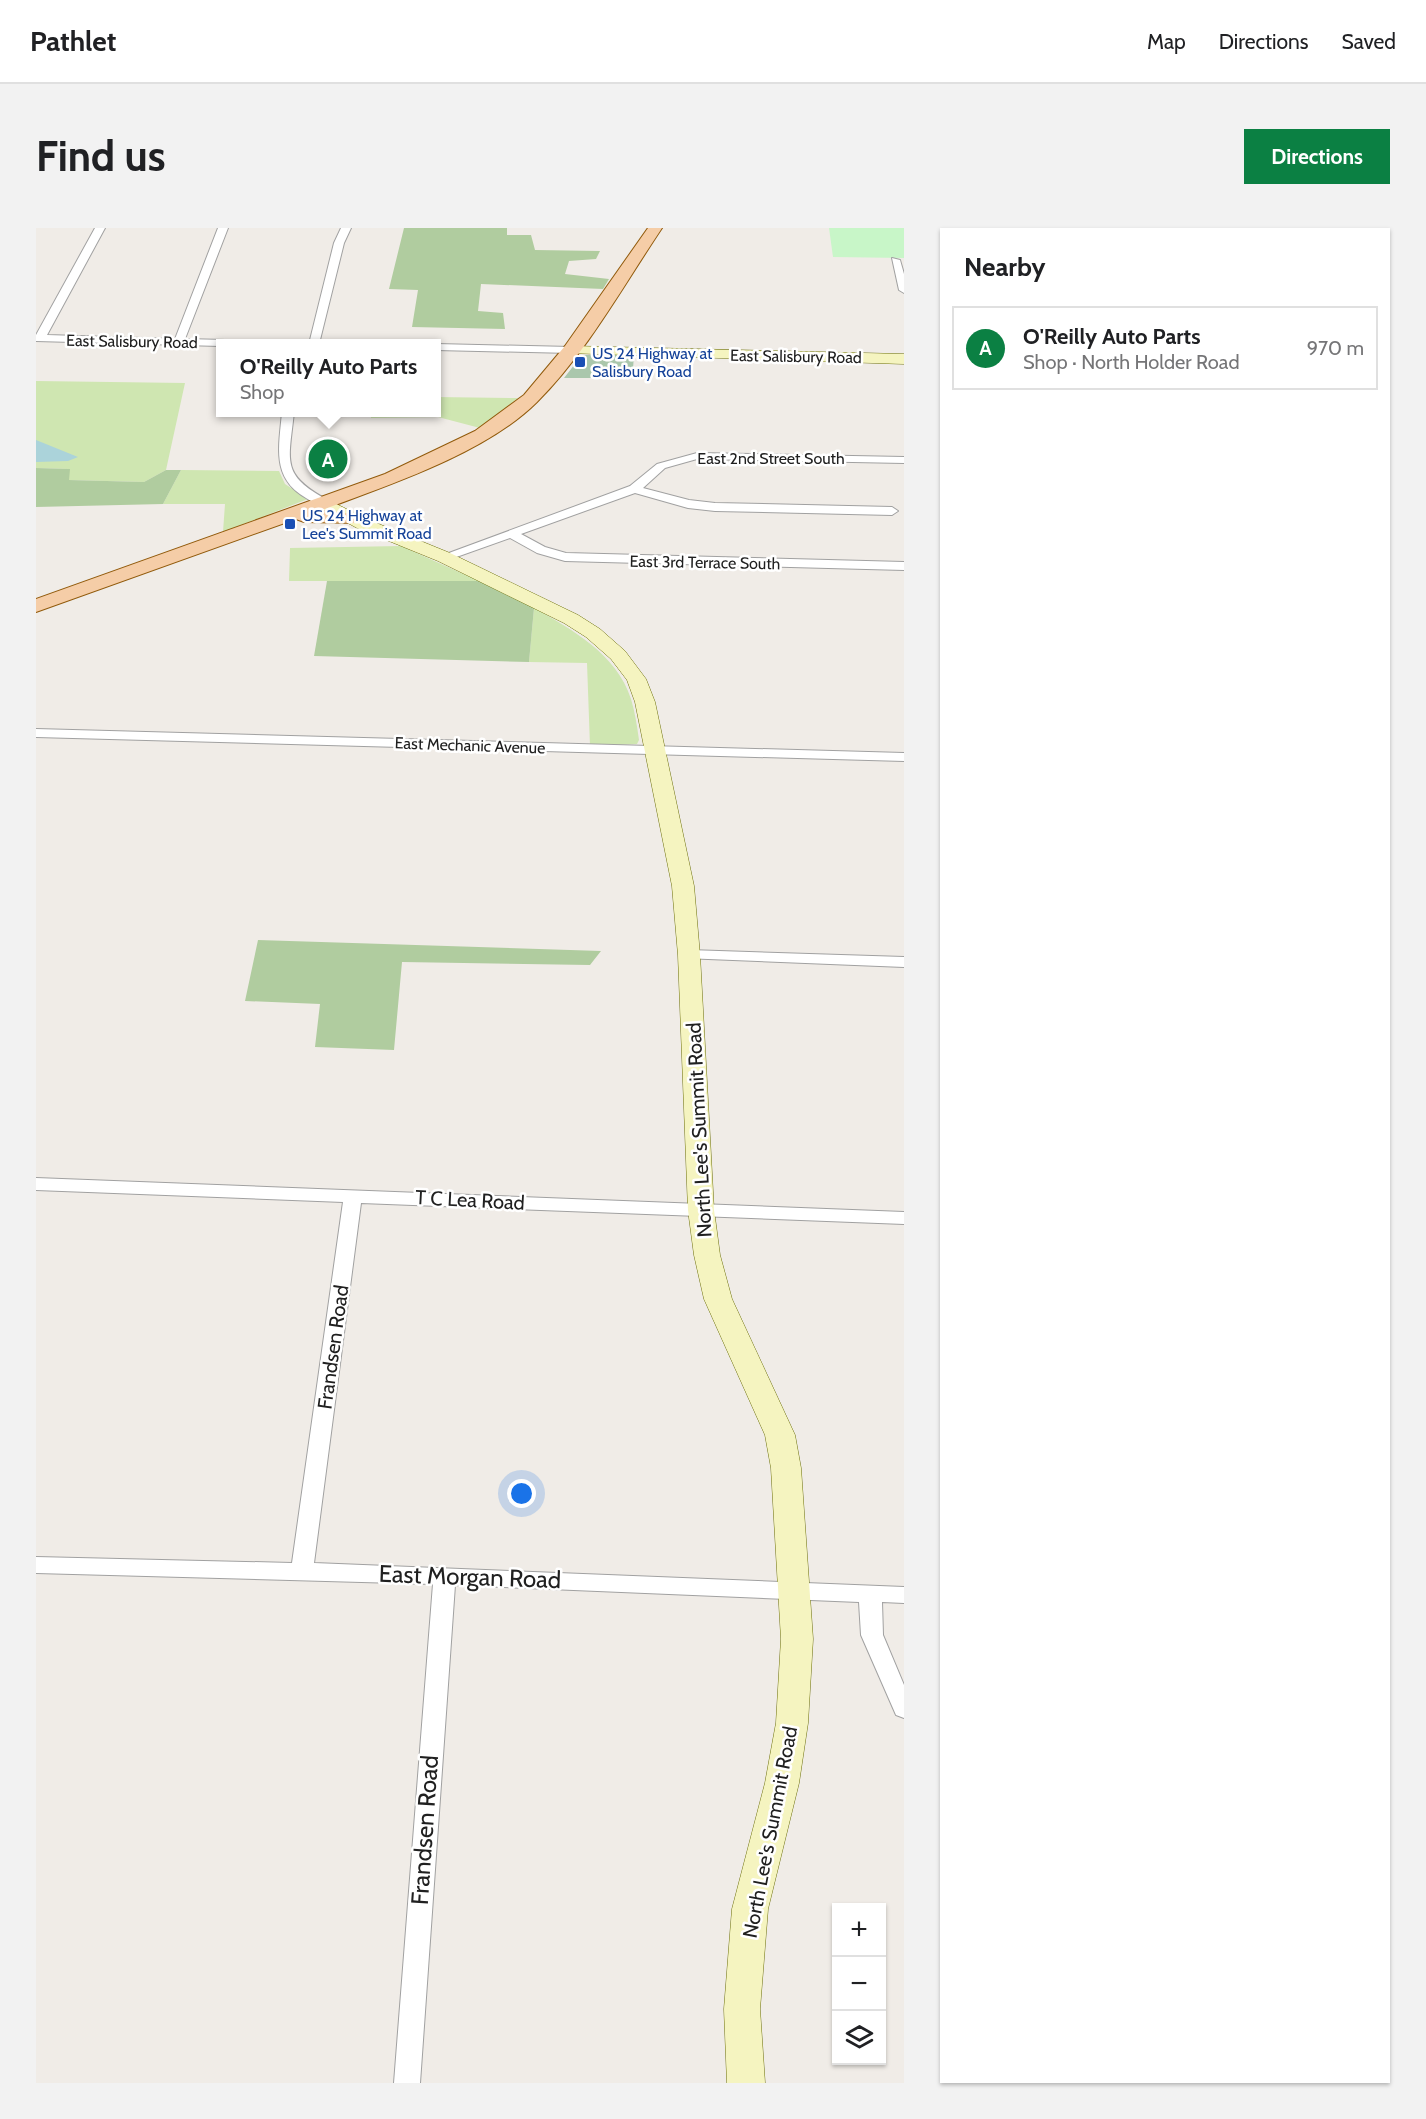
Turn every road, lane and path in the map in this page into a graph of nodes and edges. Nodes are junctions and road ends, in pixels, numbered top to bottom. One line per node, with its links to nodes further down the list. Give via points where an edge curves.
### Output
1 (100, 228): 7 (street)
2 (223, 228): 9 (street)
3 (346, 228): 8 (street)
4 (655, 228): 12 (main road)
5 (895, 260): 6 (street)
6 (904, 290)
7 (38, 338): 9 (street, East Salisbury Road)
8 (315, 339)
9 (179, 342): 10 (street, East Salisbury Road)
10 (216, 343)
11 (441, 347): 12 (street, East Salisbury Road)
12 (571, 350): 13 (main road, East Salisbury Road); 17 (main road, via 537,392 501,422 428,462)
13 (904, 359)
14 (288, 417): 18 (street, via 285,472 295,486)
15 (904, 460): 16 (street, East 2nd Street South, via 698,456 661,466)
16 (633, 489): 19 (street, via 715,507); 22 (street, East 2nd Street South)
17 (360, 490): 18 (main road); 21 (main road, via 354,506)
18 (324, 503): 20 (main road); 21 (main road, North Lee's Summit Road)
19 (892, 511)
20 (282, 518): 21 (main road, via 318,515); 25 (main road)
21 (365, 522): 23 (main road, North Lee's Summit Road)
22 (512, 534): 23 (street, East 2nd Street South); 24 (street, East 3rd Terrace South, via 541,550 565,557)
23 (444, 557): 27 (main road, North Lee's Summit Road, via 571,619 618,655 636,679 645,702)
24 (904, 566)
25 (36, 606)
26 (36, 733): 27 (street, East Mechanic Avenue)
27 (655, 751): 28 (street, East Mechanic Avenue); 29 (main road, North Lee's Summit Road, via 683,886)
28 (904, 757)
29 (689, 955): 30 (street); 33 (main road, North Lee's Summit Road)
30 (904, 962)
31 (36, 1184): 32 (street, T C Lea Road)
32 (353, 1195): 33 (street, T C Lea Road); 36 (street, Frandsen Road)
33 (701, 1210): 34 (street, T C Lea Road); 38 (main road, North Lee's Summit Road, via 718,1299 780,1435 786,1468)
34 (904, 1218)
35 (36, 1565): 36 (street, East Morgan Road)
36 (303, 1571): 37 (street, East Morgan Road)
37 (445, 1577): 38 (street, East Morgan Road); 42 (street, Frandsen Road)
38 (794, 1590): 39 (street, East Morgan Road); 43 (main road, North Lee's Summit Road, via 797,1639 792,1723 782,1783 750,1909 742,2009)
39 (870, 1593): 40 (street, East Morgan Road); 41 (street, via 872,1635)
40 (904, 1595)
41 (904, 1709)
42 (407, 2083)
43 (746, 2083)

